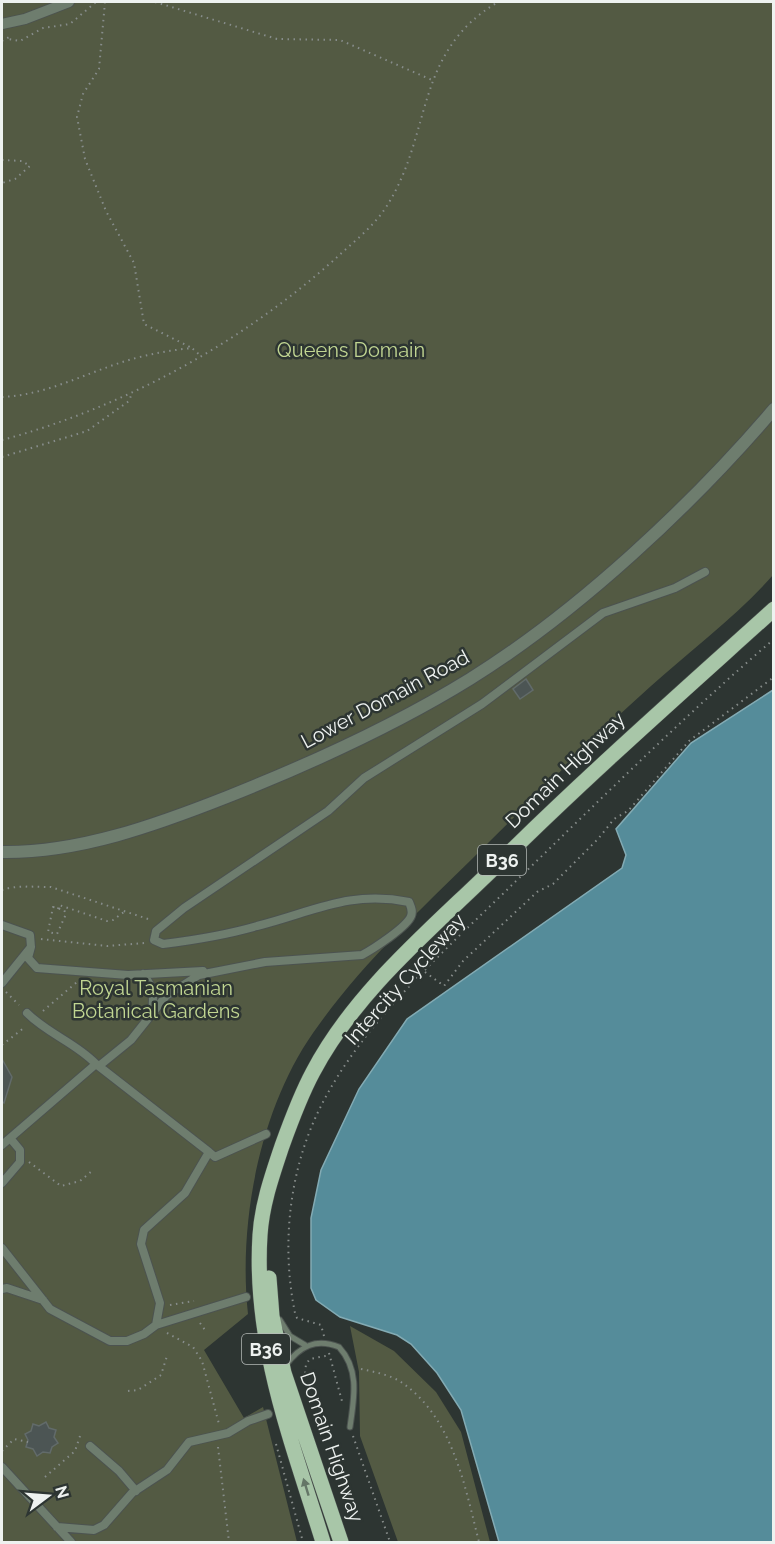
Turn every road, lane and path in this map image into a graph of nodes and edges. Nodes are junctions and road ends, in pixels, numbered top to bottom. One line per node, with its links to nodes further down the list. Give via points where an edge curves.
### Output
1 (69, 2): 6 (street)
2 (96, 2): 7 (path, via 70,24 43,28 20,41 9,37)
3 (105, 2): 11 (path, via 99,69 83,94 77,117 85,159 106,211 134,263 144,324)
4 (155, 2): 8 (path, via 277,39 340,40)
5 (498, 2): 8 (path, via 467,22 448,45)
6 (2, 24)
7 (2, 41)
8 (432, 80): 12 (path, via 407,163 388,204 367,230 281,302)
9 (2, 160): 10 (path, via 22,160 30,166 15,179)
10 (2, 183)
11 (192, 348): 12 (path); 14 (path, via 136,358 28,395)
12 (201, 356): 13 (path)
13 (132, 393): 16 (path); 17 (path, via 129,401 87,432)
14 (2, 398)
15 (774, 409): 22 (street, Lower Domain Road, via 690,500 591,588 526,640 444,694 305,764 200,808 72,845)
16 (2, 440)
17 (2, 457)
18 (705, 572): 26 (street, via 675,588 603,613 482,704 364,778 328,811)
19 (774, 609): 46 (main road, Domain Highway / B36, via 603,762 384,976 344,1024 314,1070)
20 (774, 639): 35 (path, Intercity Cycleway, via 611,788)
21 (774, 677): 35 (path, via 689,741 628,811 614,819 553,884 537,892 463,961 444,986)
22 (2, 852)
23 (2, 889): 25 (path, via 51,887)
24 (58, 909): 25 (path, via 59,905 107,921); 28 (path, via 53,907 47,926); 28 (path, via 66,914 57,934)
25 (124, 912): 26 (path)
26 (166, 924): 30 (street, via 156,931)
27 (2, 925): 29 (street)
28 (52, 933): 31 (path)
29 (30, 935): 31 (path); 32 (street)
30 (154, 940): 31 (path, via 106,946); 33 (street, via 163,944 223,935 360,897 409,902 412,909 411,918 362,955 265,962)
31 (50, 942)
32 (31, 947): 34 (street, via 28,958 37,968); 37 (street)
33 (209, 971): 36 (street); 39 (street, via 181,984)
34 (88, 972): 36 (street); 40 (path)
35 (425, 972): 57 (path, Intercity Cycleway, via 367,1035 332,1085 310,1131 296,1178 288,1248 292,1301 297,1318 321,1325)
36 (143, 974): 39 (street, via 154,995)
37 (2, 983)
38 (2, 988): 40 (path)
39 (152, 1013): 42 (street, via 130,1040)
40 (27, 1014): 41 (path); 42 (street)
41 (2, 1045)
42 (98, 1065): 44 (street); 47 (street)
43 (266, 1134): 47 (street, via 215,1157)
44 (10, 1138): 45 (street); 48 (street, via 20,1150)
45 (2, 1145)
46 (281, 1150): 52 (main road, Domain Highway / B36, via 269,1235); 77 (main road, Domain Highway / B36, one-way to 46, via 273,1377 261,1317 260,1234 267,1189)
47 (209, 1152): 56 (street, via 185,1193 144,1230 141,1244 160,1303)
48 (20, 1157): 49 (path, via 61,1186 80,1181); 50 (street)
49 (92, 1171)
50 (2, 1183)
51 (2, 1248): 55 (street)
52 (269, 1285): 58 (lane, via 281,1325); 61 (main road, Domain Highway / B36)
53 (2, 1289): 55 (street)
54 (246, 1297): 56 (street)
55 (43, 1301): 56 (street, via 50,1309 110,1341 127,1341)
56 (153, 1327): 65 (path, via 196,1351 208,1379)
57 (326, 1343): 58 (lane); 60 (lane, via 339,1347); 64 (path, Intercity Cycleway)
58 (305, 1345): 61 (lane, via 292,1356)
59 (167, 1356): 62 (path, via 161,1375 138,1390)
60 (353, 1367): 64 (lane); 80 (path, via 399,1381 418,1396 456,1456)
61 (284, 1373): 78 (main road, Domain Highway / B36)
62 (128, 1391)
63 (268, 1414): 65 (street); 76 (path)
64 (350, 1427): 79 (path)
65 (219, 1435): 72 (street, via 189,1442 167,1470); 75 (path)
66 (80, 1436): 71 (path, via 75,1451)
67 (28, 1442): 69 (path, via 14,1439)
68 (90, 1446): 72 (street)
69 (2, 1451)
70 (2, 1467): 73 (street)
71 (45, 1477)
72 (136, 1491): 73 (street, via 104,1525 94,1530)
73 (57, 1527): 74 (street)
74 (71, 1542)
75 (229, 1542)
76 (303, 1542)
77 (324, 1542)
78 (342, 1542)
79 (390, 1542)
80 (479, 1542)

